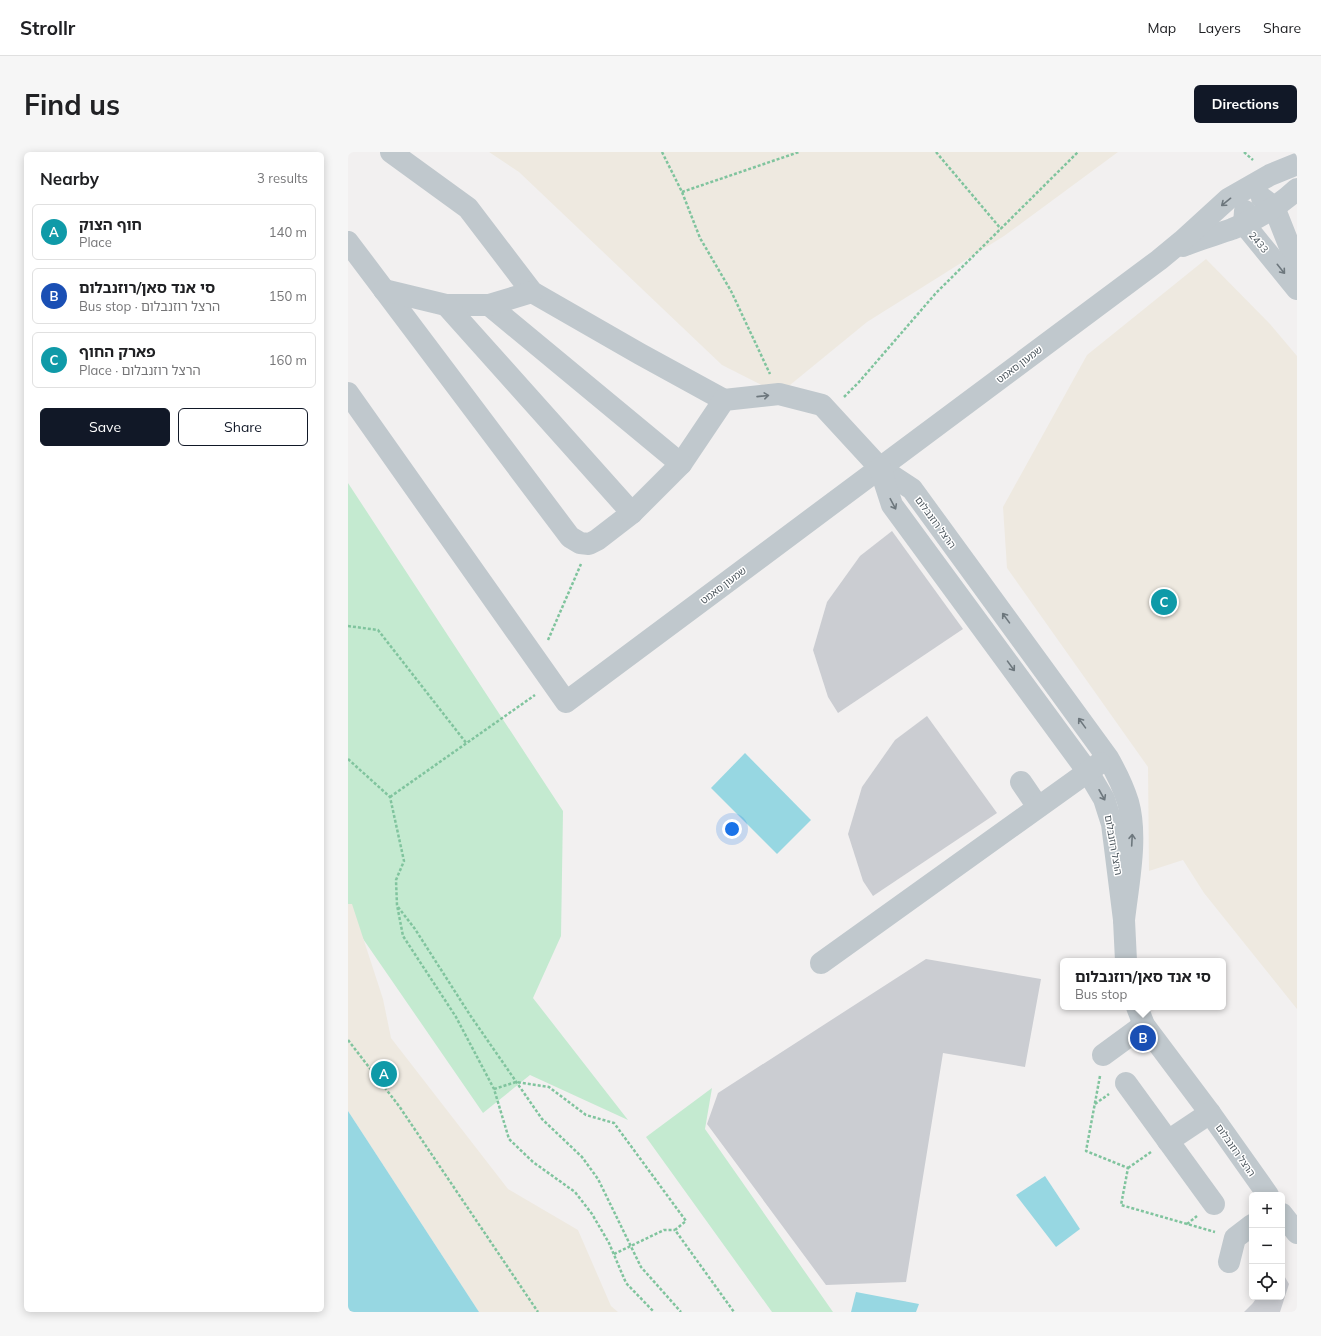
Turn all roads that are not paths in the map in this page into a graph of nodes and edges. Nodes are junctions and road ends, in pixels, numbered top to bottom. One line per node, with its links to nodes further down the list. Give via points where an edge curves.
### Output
1 (391, 152): 12 (street, via 468,208)
2 (1297, 164): 3 (street, שמעון סאמט, via 1270,174)
3 (1246, 188): 5 (street); 6 (street, 2433); 8 (street, שמעון סאמט, one-way to 8, via 1228,199)
4 (1297, 189): 5 (street, שמעון סאמט)
5 (1274, 207): 6 (street, שמעון סאמט); 9 (street)
6 (1244, 224): 8 (street, שמעון סאמט, via 1176,249); 10 (street, 2433, one-way to 10)
7 (348, 242): 11 (street)
8 (1159, 260): 18 (street, שמעון סאמט)
9 (1297, 265)
10 (1297, 289)
11 (384, 290): 13 (street); 19 (street, via 570,536 589,544)
12 (532, 292): 14 (street); 16 (street)
13 (446, 305): 14 (street); 19 (street)
14 (489, 305): 17 (street)
15 (348, 393): 18 (street, שמעון סאמט, via 566,702)
16 (724, 400): 17 (street); 18 (street, one-way to 18, via 779,394 822,405)
17 (681, 464): 19 (street)
18 (880, 468): 20 (street, הרצל רוזנבלום, one-way to 18, via 912,489); 21 (street, הרצל רוזנבלום, one-way to 21, via 892,505)
19 (632, 514)
20 (1108, 758): 21 (street); 24 (street, הרצל רוזנבלום, one-way to 20, via 1133,836 1128,803 1120,780)
21 (1088, 772): 23 (street); 24 (street, הרצל רוזנבלום, one-way to 24, via 1104,799 1112,824)
22 (1021, 782): 23 (street)
23 (1038, 807): 26 (street)
24 (1124, 920): 25 (street, הרצל רוזנבלום)
25 (1126, 958)
26 (821, 963)
27 (1141, 1016): 28 (street); 30 (street, הרצל רוזנבלום)
28 (1103, 1056)
29 (1126, 1083): 31 (street)
30 (1210, 1113): 31 (street); 32 (street, הרצל רוזנבלום)
31 (1168, 1141): 33 (street)
32 (1266, 1192)
33 (1214, 1204)
34 (1285, 1218): 36 (street)
35 (1244, 1231): 37 (street)
36 (1297, 1233)
37 (1228, 1262)

